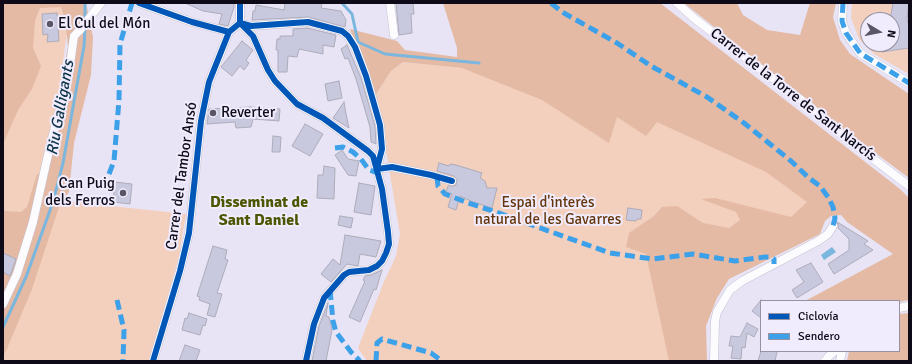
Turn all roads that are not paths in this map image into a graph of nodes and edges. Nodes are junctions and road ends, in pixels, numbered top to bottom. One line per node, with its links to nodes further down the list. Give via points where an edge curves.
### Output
1 (139, 3): 8 (street)
2 (240, 3): 7 (street)
3 (390, 3): 9 (street)
4 (677, 3): 13 (street, Carrer de la Torre de Sant Narcís)
5 (843, 3): 10 (street, via 842,21 846,33 860,53)
6 (99, 6): 15 (street, via 74,36 68,79 33,222 17,274)
7 (240, 23): 8 (street, Carrer del Tambor Ansó); 11 (street, via 253,36 268,70 286,94 368,151 373,156); 11 (street, via 251,26 308,22 342,31 348,36 366,76 380,126 382,149)
8 (229, 32): 17 (street, Carrer del Tambor Ansó, via 207,92 201,121 189,233)
9 (394, 35)
10 (909, 83)
11 (377, 169): 12 (street, via 392,167); 18 (street, via 388,232 389,244 386,253 382,261 373,268 344,275 324,298 314,324)
12 (452, 181)
13 (909, 186)
14 (833, 226): 19 (street, via 828,234 818,241 742,281 730,290 717,312)
15 (3, 304)
16 (834, 352): 20 (street)
17 (153, 361)
18 (306, 361)
19 (714, 361)
20 (825, 361)

